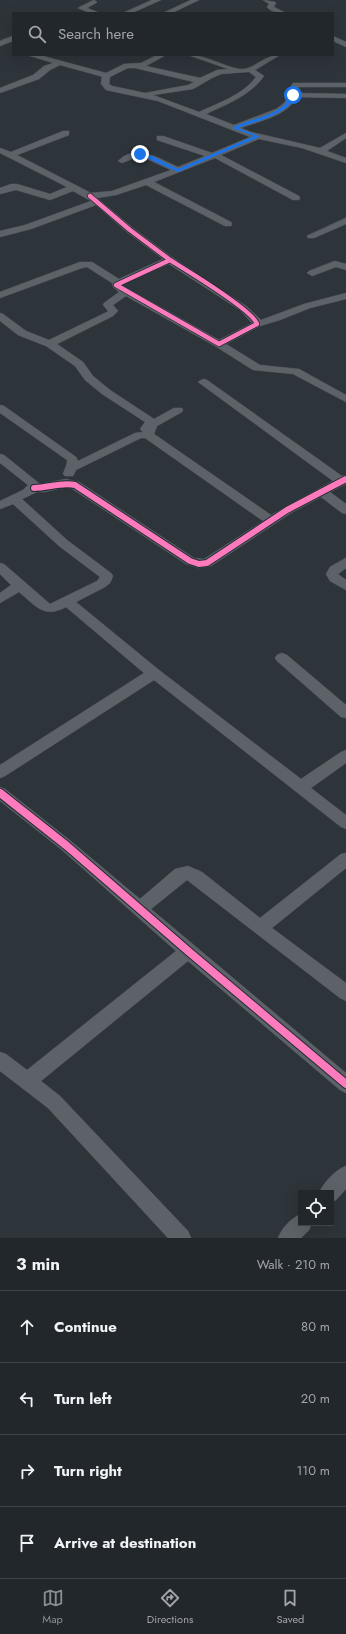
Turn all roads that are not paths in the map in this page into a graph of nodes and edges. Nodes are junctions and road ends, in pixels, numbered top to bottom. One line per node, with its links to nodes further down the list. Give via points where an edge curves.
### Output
1 (158, 0): 8 (street)
2 (192, 0): 9 (street)
3 (266, 0): 6 (street)
4 (282, 0): 6 (street)
5 (94, 2): 7 (street, via 81,8)
6 (273, 3): 10 (street, via 271,8)
7 (94, 12)
8 (128, 12)
9 (168, 12)
10 (281, 12)
11 (12, 39): 12 (street)
12 (0, 45): 13 (street)
13 (8, 47)
14 (35, 56): 18 (street)
15 (160, 56): 19 (street)
16 (195, 56): 20 (street)
17 (272, 56): 20 (street, via 264,58)
18 (53, 66): 21 (street, via 100,72); 24 (street, via 36,77)
19 (137, 66): 21 (street, via 127,66); 22 (street)
20 (246, 71): 22 (street, via 220,72); 28 (street, via 260,76 237,96)
21 (106, 76): 25 (street, via 106,86)
22 (201, 81): 25 (street, via 185,88)
23 (346, 85): 26 (street, via 299,84 295,85)
24 (0, 91)
25 (144, 95): 28 (street)
26 (293, 95): 27 (street); 29 (street, via 291,101 279,111)
27 (346, 96)
28 (200, 114): 29 (street)
29 (234, 128): 31 (street)
30 (66, 133): 36 (street)
31 (258, 136): 35 (street); 37 (street)
32 (346, 136): 35 (street)
33 (160, 138): 37 (street)
34 (0, 150): 36 (street)
35 (321, 151): 39 (street)
36 (11, 155): 42 (street)
37 (213, 156): 40 (street); 44 (street)
38 (122, 160): 40 (street, via 144,154)
39 (346, 161)
40 (178, 170): 41 (street)
41 (147, 182): 45 (street); 47 (street)
42 (73, 188): 43 (street, via 50,197 17,187); 45 (street)
43 (0, 191)
44 (296, 198)
45 (93, 199): 48 (street, via 28,227); 50 (street)
46 (346, 221): 49 (street)
47 (228, 224)
48 (0, 234)
49 (311, 236)
50 (170, 260): 53 (street); 58 (street, via 243,308 256,320)
51 (346, 267): 52 (street, via 335,264)
52 (312, 273)
53 (118, 283): 54 (street, via 116,285); 55 (street, via 89,264 80,264)
54 (126, 292): 59 (street, via 109,303 113,311 110,314); 60 (street)
55 (0, 295)
56 (346, 296): 58 (street, via 307,306 280,318)
57 (0, 316): 59 (street, via 22,333)
58 (256, 324): 60 (street)
59 (51, 344): 65 (street, via 79,364 89,378 106,392)
60 (219, 344): 62 (street, via 257,368 296,371)
61 (203, 382): 69 (street)
62 (346, 399)
63 (0, 408): 68 (street, via 72,459)
64 (178, 410): 65 (street)
65 (152, 424): 66 (street)
66 (144, 435): 68 (street); 76 (street)
67 (0, 457): 71 (street, via 29,479)
68 (70, 469): 70 (street)
69 (344, 480): 72 (street)
70 (66, 483): 71 (street); 76 (street, via 75,484 190,561 199,564 207,563)
71 (34, 488): 73 (street)
72 (322, 492): 75 (street); 76 (street)
73 (15, 499): 74 (street); 82 (street, via 63,543 107,576 101,584)
74 (0, 505)
75 (346, 510)
76 (271, 521)
77 (346, 562): 80 (street, via 332,574)
78 (0, 567): 79 (street)
79 (19, 585): 81 (street); 82 (street, via 48,608)
80 (346, 586)
81 (0, 599)
82 (68, 602): 84 (street)
83 (282, 658): 85 (street)
84 (154, 673): 87 (street); 88 (street)
85 (346, 713)
86 (346, 756): 88 (street)
87 (0, 772)
88 (301, 787): 90 (street)
89 (0, 793): 92 (street)
90 (346, 824)
91 (346, 859): 93 (street)
92 (140, 909): 93 (street, via 181,874 188,873); 94 (street)
93 (260, 928): 95 (street)
94 (188, 951): 97 (street); 98 (street)
95 (346, 993)
96 (0, 1060): 97 (street)
97 (28, 1082): 102 (street, via 54,1102)
98 (346, 1084)
99 (346, 1175): 100 (street)
100 (332, 1190)
101 (299, 1226): 103 (street)
102 (181, 1238)
103 (288, 1238)

